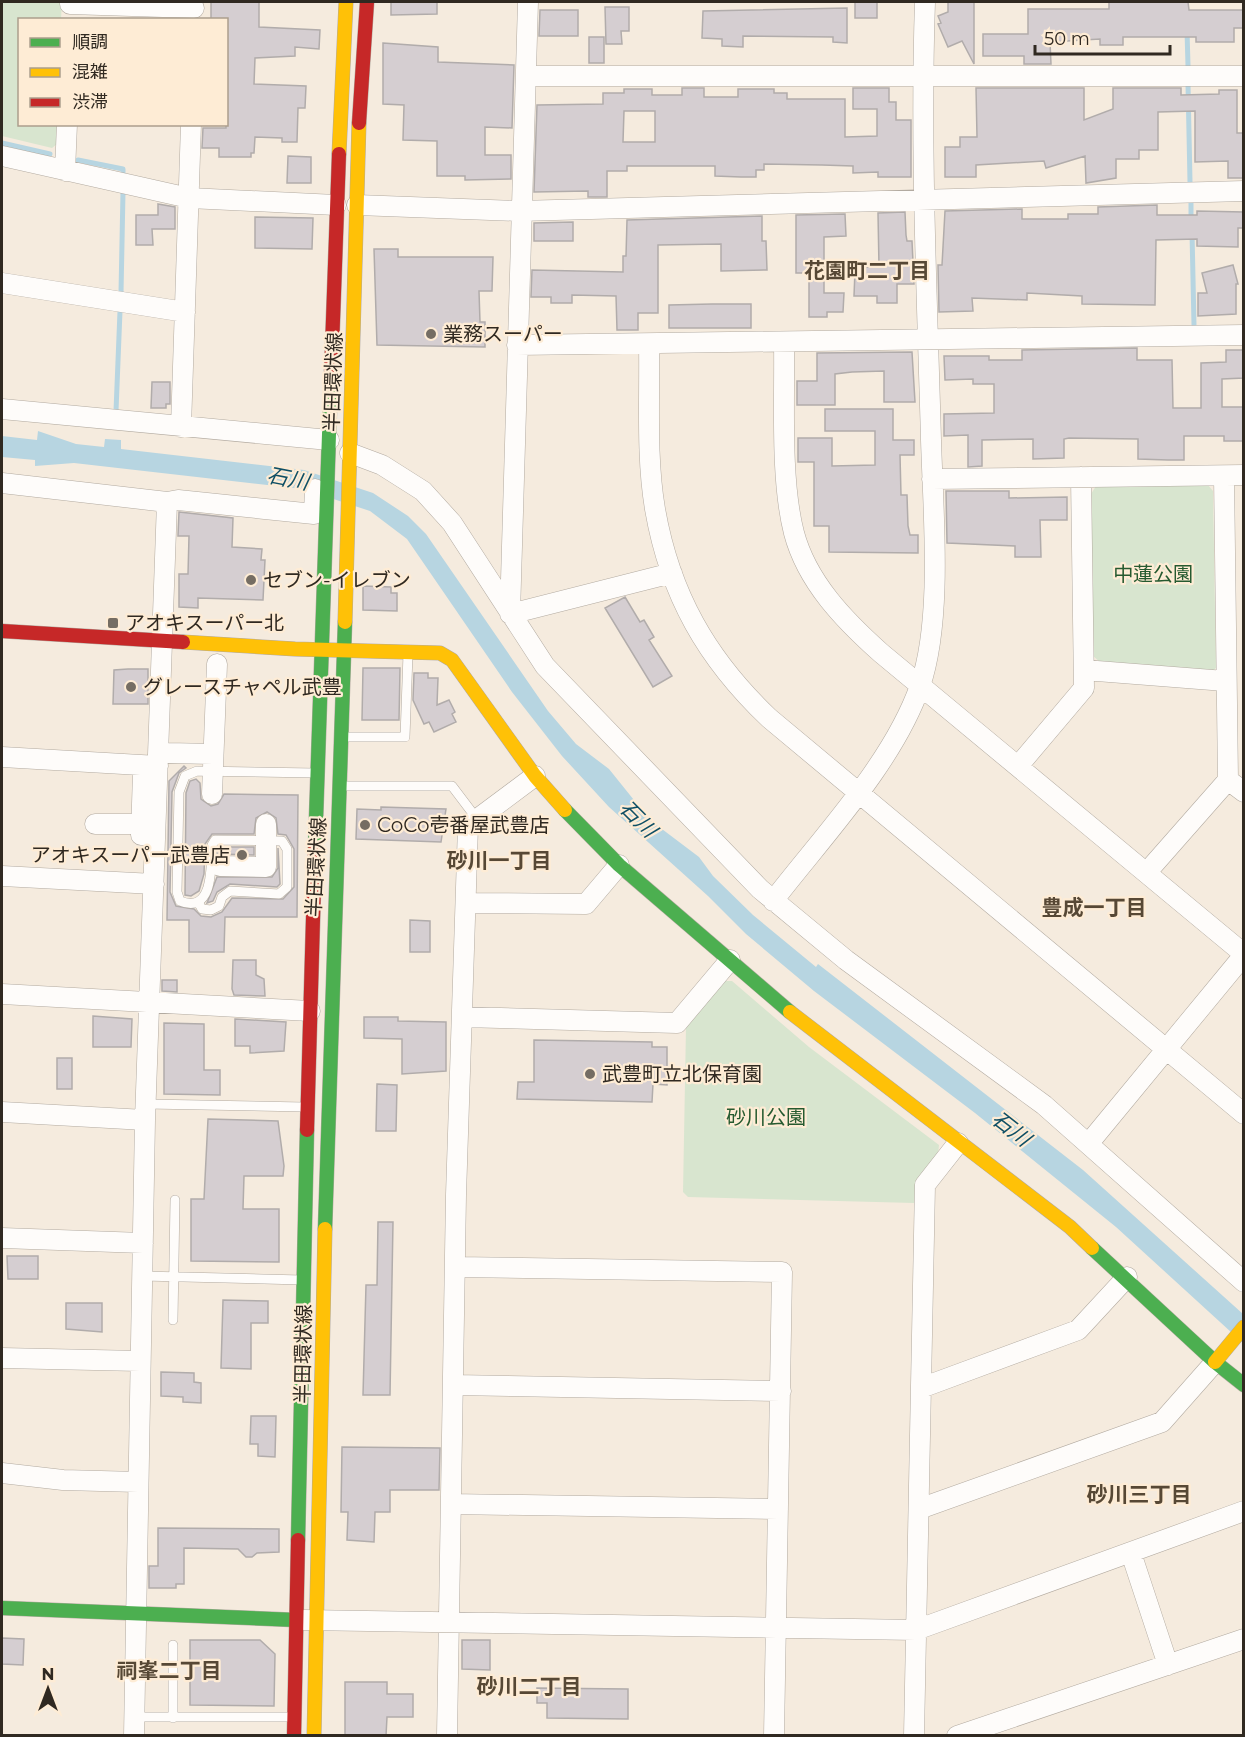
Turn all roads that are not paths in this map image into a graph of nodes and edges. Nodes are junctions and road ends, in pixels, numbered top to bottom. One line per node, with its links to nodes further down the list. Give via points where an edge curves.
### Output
1 (346, 2): 17 (main road, 半田環状線)
2 (367, 2): 18 (main road, 半田環状線)
3 (528, 2): 7 (street)
4 (925, 2): 8 (street)
5 (70, 8): 6 (street)
6 (194, 10)
7 (526, 76): 8 (street); 19 (street)
8 (922, 76): 9 (street); 16 (street)
9 (1244, 76)
10 (67, 126): 13 (street)
11 (191, 126): 15 (street)
12 (2, 156): 13 (street)
13 (65, 171): 15 (street)
14 (1244, 191): 16 (street)
15 (189, 198): 17 (street); 21 (street)
16 (925, 200): 19 (street); 23 (street)
17 (336, 205): 29 (main road, 半田環状線)
18 (357, 205): 19 (street); 30 (main road, 半田環状線)
19 (519, 210): 26 (street)
20 (2, 283): 21 (street)
21 (184, 312): 28 (street)
22 (1244, 335): 23 (street)
23 (928, 339): 24 (street); 33 (street)
24 (784, 342): 25 (street); 48 (street, via 788,494 794,533 804,558 832,605)
25 (649, 344): 26 (street); 38 (street, via 653,488)
26 (517, 345): 39 (street)
27 (2, 409): 28 (street)
28 (181, 427): 29 (street)
29 (324, 448): 36 (street)
30 (354, 461): 37 (street); 39 (street, via 382,465 423,491 452,524)
31 (1234, 476): 32 (street); 47 (street)
32 (1081, 477): 33 (street); 46 (street)
33 (932, 479): 48 (street, via 933,606)
34 (2, 483): 35 (street)
35 (167, 502): 36 (street); 41 (street)
36 (320, 514): 42 (main road, 半田環状線)
37 (355, 528): 43 (main road, 半田環状線)
38 (672, 573): 39 (street); 59 (street, via 688,614 721,668 769,718)
39 (510, 614): 69 (street, via 545,666)
40 (2, 631): 41 (main road)
41 (163, 641): 42 (main road); 52 (street, via 164,717)
42 (321, 650): 43 (main road); 54 (main road, 半田環状線)
43 (342, 650): 44 (main road); 49 (main road, 半田環状線)
44 (408, 652): 49 (lane, via 405,737); 55 (main road, via 440,653 452,660)
45 (217, 664): 51 (street)
46 (1084, 670): 47 (street); 53 (street, via 1084,688)
47 (1225, 681): 56 (street)
48 (921, 684): 53 (street); 59 (street, via 878,769)
49 (340, 737): 57 (main road, 半田環状線)
50 (2, 757): 52 (street)
51 (213, 762): 52 (street); 54 (lane); 60 (street); 70 (lane, via 185,776 179,792 177,892 180,901)
52 (156, 764): 62 (street, via 141,830); 68 (street)
53 (1019, 765): 66 (street)
54 (317, 773): 76 (main road, 半田環状線)
55 (536, 776): 61 (street, via 503,794); 64 (main road)
56 (1228, 780): 58 (street); 66 (street)
57 (339, 786): 61 (lane, via 452,786); 113 (main road, 半田環状線)
58 (1244, 792)
59 (857, 793): 69 (street); 78 (street)
60 (212, 794)
61 (477, 819): 71 (street, via 468,826)
62 (96, 824)
63 (266, 832): 65 (street, via 266,867); 70 (lane, via 215,840 209,889); 70 (lane, via 282,841 287,849 284,892 230,891 211,910 202,909)
64 (619, 865): 71 (street, via 586,904); 73 (main road)
65 (220, 866)
66 (1147, 872): 72 (street)
67 (2, 876): 68 (street)
68 (154, 884): 75 (street)
69 (773, 901): 84 (street)
70 (198, 902)
71 (467, 903): 77 (street)
72 (1244, 955): 78 (street)
73 (730, 960): 77 (street, via 677,1023); 83 (main road)
74 (2, 994): 75 (street)
75 (150, 1003): 76 (street); 81 (street)
76 (310, 1011): 79 (main road, 半田環状線)
77 (462, 1017): 88 (street)
78 (1166, 1050): 82 (street); 84 (street)
79 (307, 1107): 81 (lane); 92 (main road, 半田環状線)
80 (2, 1112): 81 (street)
81 (146, 1112): 87 (street)
82 (1244, 1114)
83 (958, 1143): 90 (main road, via 1071,1227); 101 (street, via 925,1185)
84 (1089, 1143): 93 (street)
85 (175, 1200): 91 (lane)
86 (2, 1238): 87 (street)
87 (143, 1243): 89 (street)
88 (456, 1267): 99 (street); 102 (street, via 782,1272)
89 (142, 1276): 91 (lane); 97 (street)
90 (1127, 1277): 98 (main road); 101 (street, via 1078,1330)
91 (173, 1278): 92 (lane); 94 (lane)
92 (302, 1280): 112 (main road, 半田環状線)
93 (1244, 1282)
94 (173, 1320)
95 (1244, 1328): 98 (main road)
96 (2, 1358): 97 (street)
97 (140, 1361): 104 (street)
98 (1215, 1362): 100 (main road); 107 (street, via 1162,1422)
99 (454, 1385): 102 (street); 105 (street)
100 (1244, 1385)
101 (921, 1388): 107 (street)
102 (781, 1390): 106 (street)
103 (2, 1473): 104 (street)
104 (138, 1482): 111 (street)
105 (451, 1504): 106 (street); 114 (street)
106 (778, 1509): 115 (street)
107 (919, 1509): 116 (street)
108 (1244, 1512): 109 (street)
109 (1131, 1553): 116 (street); 119 (street)
110 (2, 1608): 111 (main road)
111 (136, 1614): 112 (main road); 122 (street)
112 (296, 1620): 113 (street); 121 (main road, 半田環状線)
113 (315, 1621): 114 (street); 124 (main road, 半田環状線)
114 (448, 1623): 115 (street); 125 (street)
115 (776, 1628): 116 (street); 126 (street)
116 (916, 1630): 127 (street)
117 (1244, 1639): 119 (street)
118 (172, 1645): 120 (lane)
119 (1168, 1665): 128 (street)
120 (172, 1718): 121 (lane); 122 (lane, via 144,1715)
121 (294, 1718): 123 (main road, 半田環状線)
122 (135, 1726)
123 (294, 1736)
124 (314, 1736)
125 (447, 1736)
126 (774, 1736)
127 (914, 1736)
128 (957, 1736)

